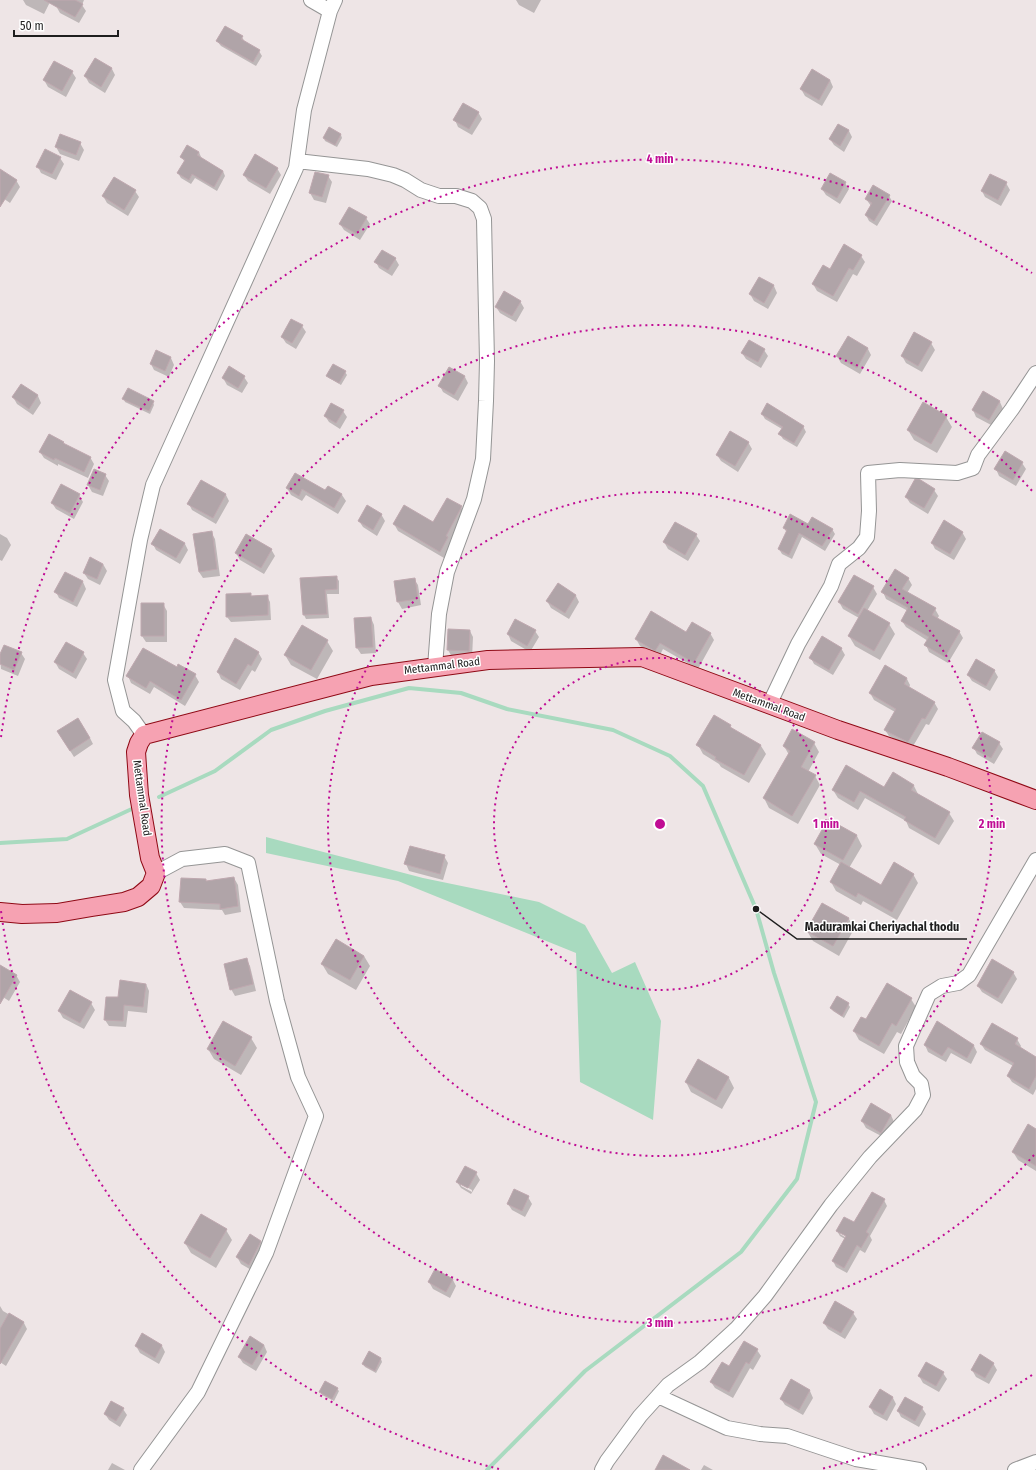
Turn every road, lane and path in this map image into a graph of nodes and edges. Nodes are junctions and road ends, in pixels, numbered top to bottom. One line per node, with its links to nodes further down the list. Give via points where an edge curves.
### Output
1 (311, 0): 2 (street)
2 (332, 6): 3 (street, via 304,110)
3 (297, 161): 5 (street, via 368,170 393,176 439,196 456,196 472,201 480,208 484,219 486,401 483,459 474,499 447,572 439,614); 7 (street, via 293,175 153,485 140,540 115,680 124,712)
4 (1036, 373): 6 (street, via 978,455 973,468 957,472 900,470 868,473 867,537 859,548 839,564 831,586 798,644)
5 (435, 667): 6 (main road, Mettammal Road, via 488,660 642,658); 7 (main road, Mettammal Road, via 371,676)
6 (769, 705): 8 (main road, Mettammal Road)
7 (144, 735): 10 (main road, Mettammal Road, via 136,752 139,795 150,858)
8 (1036, 800)
9 (1036, 860): 12 (street, via 969,975 958,983 942,986 929,994 906,1046 907,1062 913,1076 921,1084 923,1095 915,1110 870,1157 741,1324)
10 (156, 873): 11 (main road, via 151,886 138,898 124,902 57,913); 14 (street, via 182,858 225,854 248,863 281,1016 298,1077 316,1116 266,1253 198,1392)
11 (0, 912)
12 (658, 1396): 15 (street, via 640,1416); 16 (street, via 727,1428 787,1436 856,1459)
13 (1036, 1462): 17 (street)
14 (141, 1470)
15 (602, 1470)
16 (919, 1470)
17 (1015, 1470)

